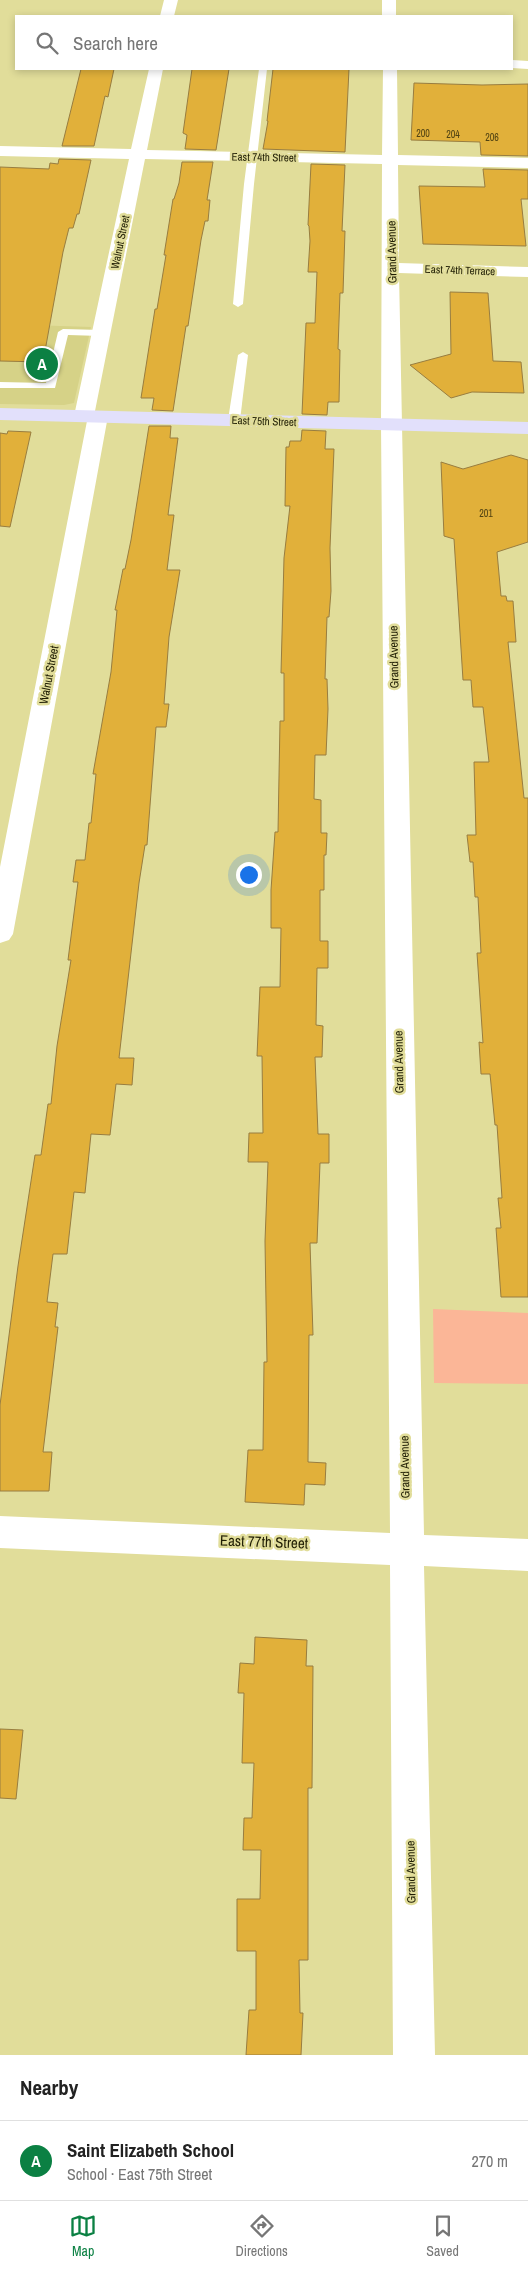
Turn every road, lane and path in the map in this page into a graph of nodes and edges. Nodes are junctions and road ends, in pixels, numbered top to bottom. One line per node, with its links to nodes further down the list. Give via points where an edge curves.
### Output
1 (170, 0): 3 (street)
2 (389, 0): 4 (street)
3 (167, 15)
4 (389, 15)
5 (513, 64): 6 (street)
6 (528, 64)
7 (156, 70): 11 (street, Walnut Street)
8 (263, 70): 12 (lane)
9 (390, 70): 13 (street, Grand Avenue)
10 (0, 151): 11 (street, East 74th Street)
11 (138, 154): 12 (street, East 74th Street); 18 (street, Walnut Street)
12 (254, 156): 13 (street, East 74th Street); 17 (lane)
13 (390, 160): 14 (street, East 74th Street); 15 (street, Grand Avenue)
14 (528, 164)
15 (392, 268): 16 (street, East 74th Terrace); 24 (street, Grand Avenue)
16 (528, 272)
17 (238, 304)
18 (101, 333): 20 (lane, via 63,332 51,386); 22 (street, Walnut Street)
19 (243, 355): 23 (lane)
20 (0, 385)
21 (0, 414): 22 (main road, East 75th Street)
22 (91, 416): 23 (main road, East 75th Street); 26 (street, Walnut Street)
23 (234, 420): 24 (main road, East 75th Street)
24 (391, 424): 25 (main road, East 75th Street); 28 (street, Grand Avenue)
25 (528, 428)
26 (0, 934)
27 (0, 1532): 28 (street, East 77th Street)
28 (406, 1548): 29 (street, East 77th Street); 30 (street, Grand Avenue)
29 (528, 1555)
30 (414, 2055)

